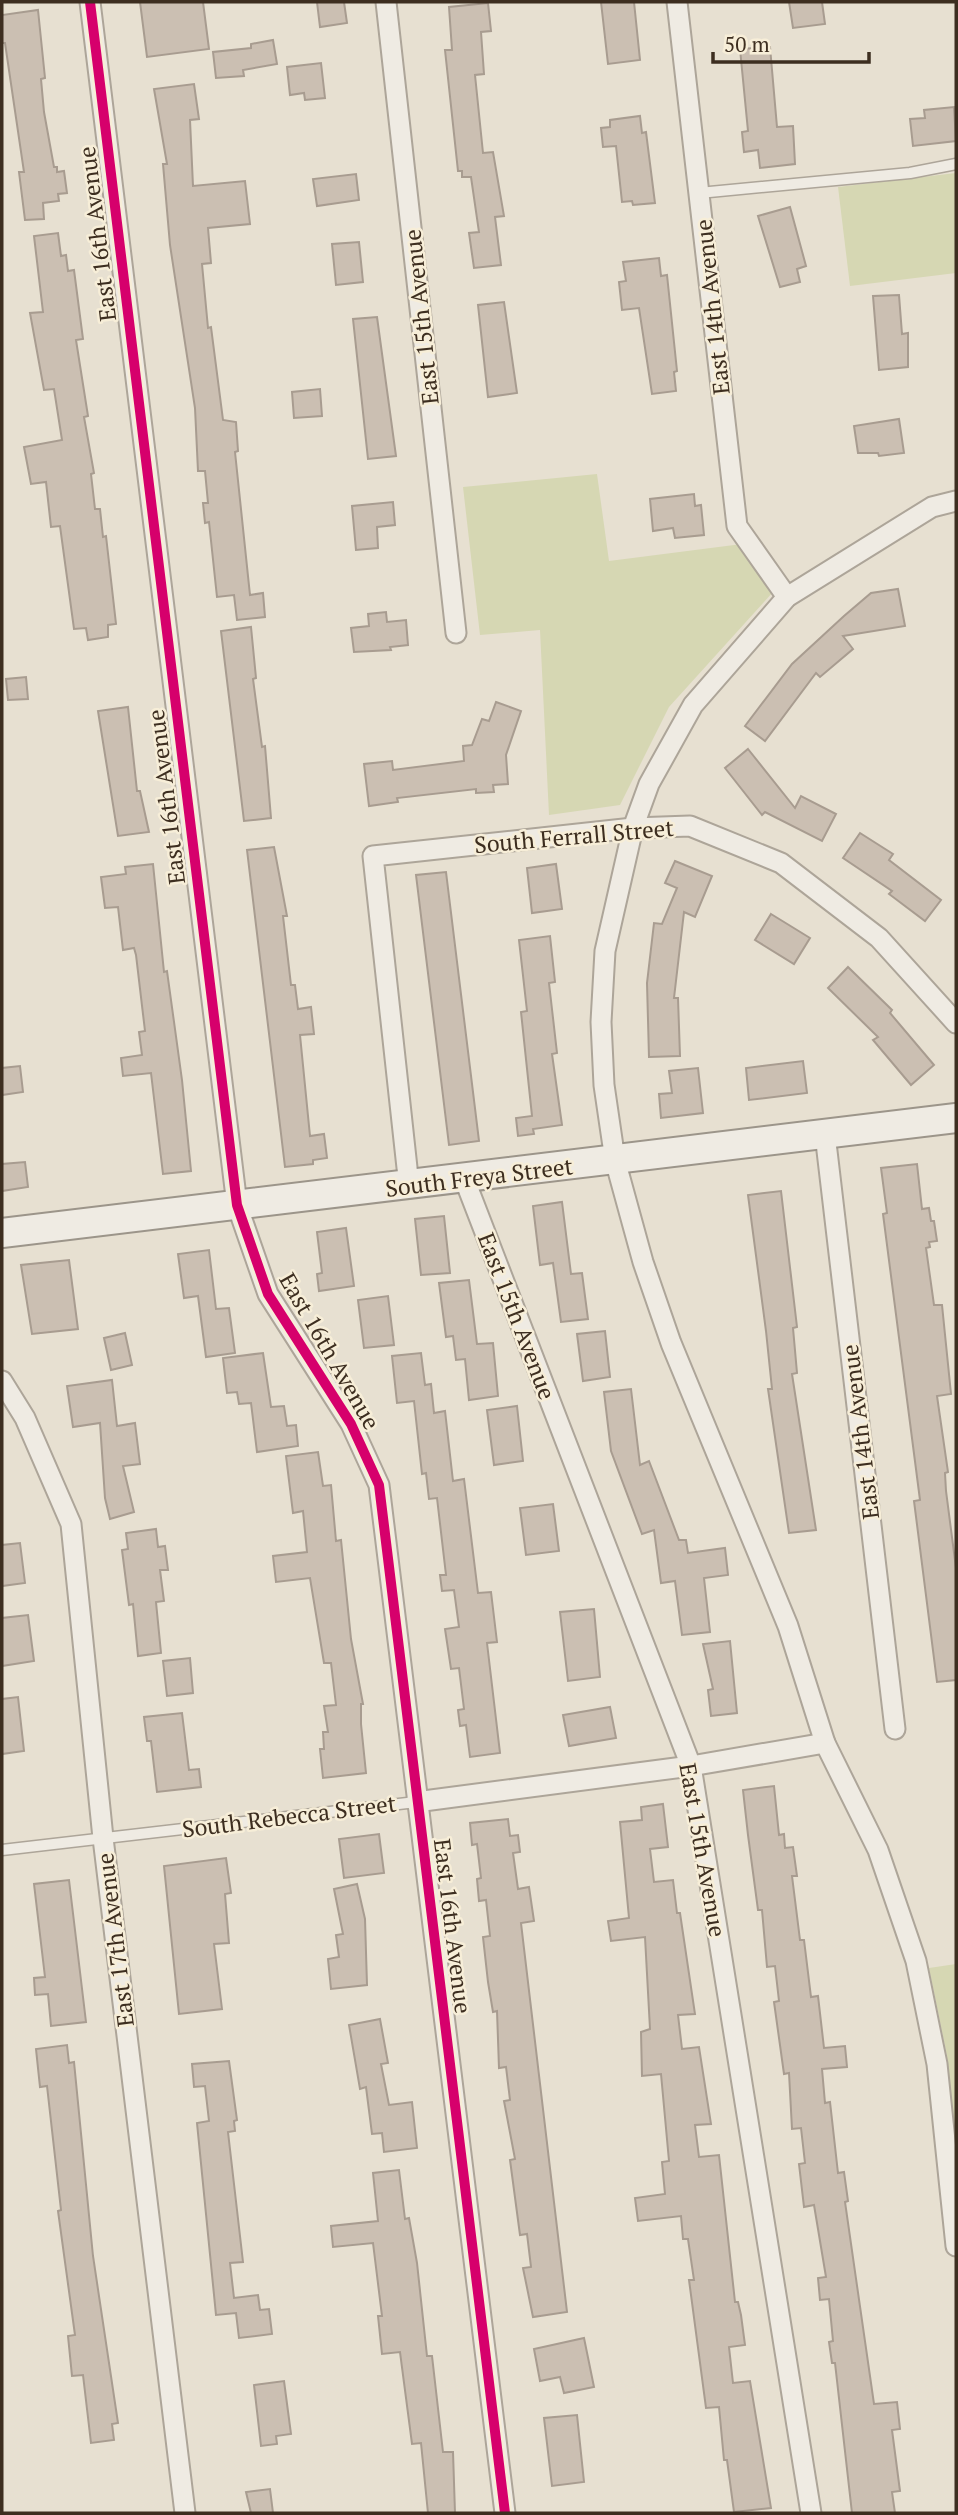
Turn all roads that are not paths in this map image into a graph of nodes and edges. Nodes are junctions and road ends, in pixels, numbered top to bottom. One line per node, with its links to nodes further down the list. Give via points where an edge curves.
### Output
1 (90, 2): 16 (street, East 16th Avenue)
2 (386, 2): 8 (street, East 15th Avenue)
3 (677, 2): 5 (street, East 14th Avenue)
4 (956, 164): 5 (lane, via 910,173)
5 (699, 193): 7 (street, East 14th Avenue, via 737,526)
6 (956, 501): 7 (street, via 932,507)
7 (786, 597): 9 (street, via 692,705 649,783)
8 (456, 633)
9 (633, 828): 10 (street, South Ferrall Street, via 690,827 782,863 879,938); 13 (street, via 605,951 604,1085); 15 (street, South Ferrall Street, via 373,856)
10 (956, 1023)
11 (956, 1118): 12 (main road, South Freya Street)
12 (825, 1134): 13 (main road, South Freya Street); 19 (street, East 14th Avenue)
13 (615, 1160): 14 (main road, South Freya Street); 20 (street, via 671,1343 788,1626)
14 (464, 1178): 15 (main road, South Freya Street); 21 (street, East 15th Avenue)
15 (409, 1186): 16 (main road, South Freya Street)
16 (237, 1205): 17 (main road, South Freya Street); 22 (street, East 16th Avenue, via 268,1294 351,1424 379,1485)
17 (2, 1233)
18 (2, 1381): 23 (street, East 17th Avenue, via 25,1418 71,1524)
19 (895, 1729)
20 (825, 1744): 21 (street, South Rebecca Street); 25 (street, via 878,1850 916,1961 937,2064)
21 (691, 1766): 22 (street, South Rebecca Street); 28 (street, East 15th Avenue)
22 (416, 1801): 23 (lane, South Rebecca Street); 27 (street, East 16th Avenue)
23 (103, 1838): 24 (lane, South Rebecca Street); 26 (street, East 17th Avenue)
24 (2, 1850)
25 (956, 2246)
26 (185, 2513)
27 (505, 2513)
28 (811, 2513)

